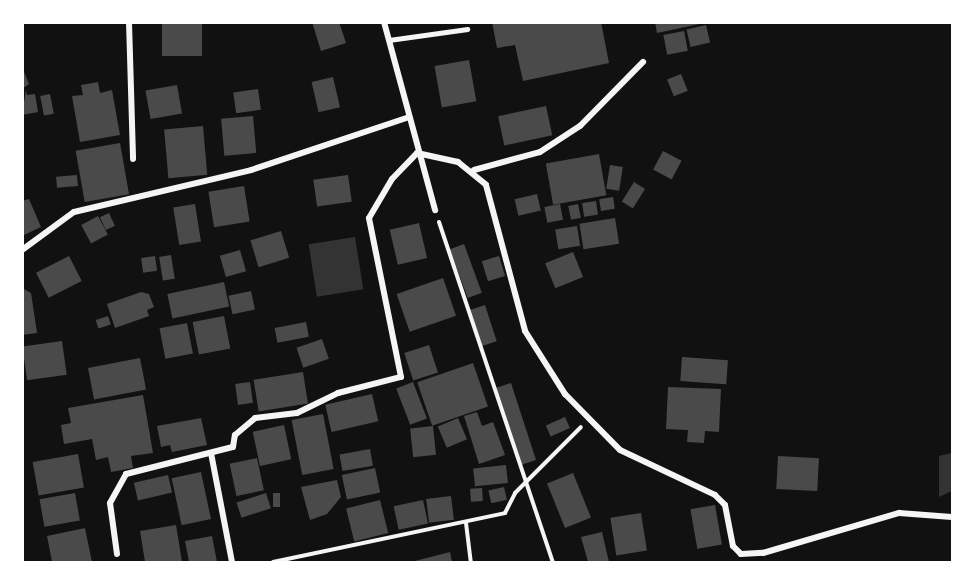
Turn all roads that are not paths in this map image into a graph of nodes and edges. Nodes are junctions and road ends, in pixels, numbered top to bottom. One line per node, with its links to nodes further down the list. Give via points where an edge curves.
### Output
1 (129, 22): 8 (street)
2 (384, 22): 4 (street)
3 (467, 29): 4 (lane)
4 (389, 40): 6 (street)
5 (643, 62): 9 (street, via 580,126 540,152)
6 (409, 117): 7 (street); 11 (street, via 250,170 74,212)
7 (417, 153): 9 (street, via 432,153); 10 (street); 12 (street, via 392,179 369,218 401,377 338,393 310,409 255,418 235,435 233,447)
8 (133, 159)
9 (474, 170): 13 (street, via 486,185 525,331 544,365 588,420 620,450 715,495 724,505 733,546 741,554 763,553 899,513)
10 (435, 210)
11 (22, 250)
12 (211, 453): 14 (street, via 126,474 110,503); 15 (street)
13 (952, 517)
14 (117, 554)
15 (232, 562)

